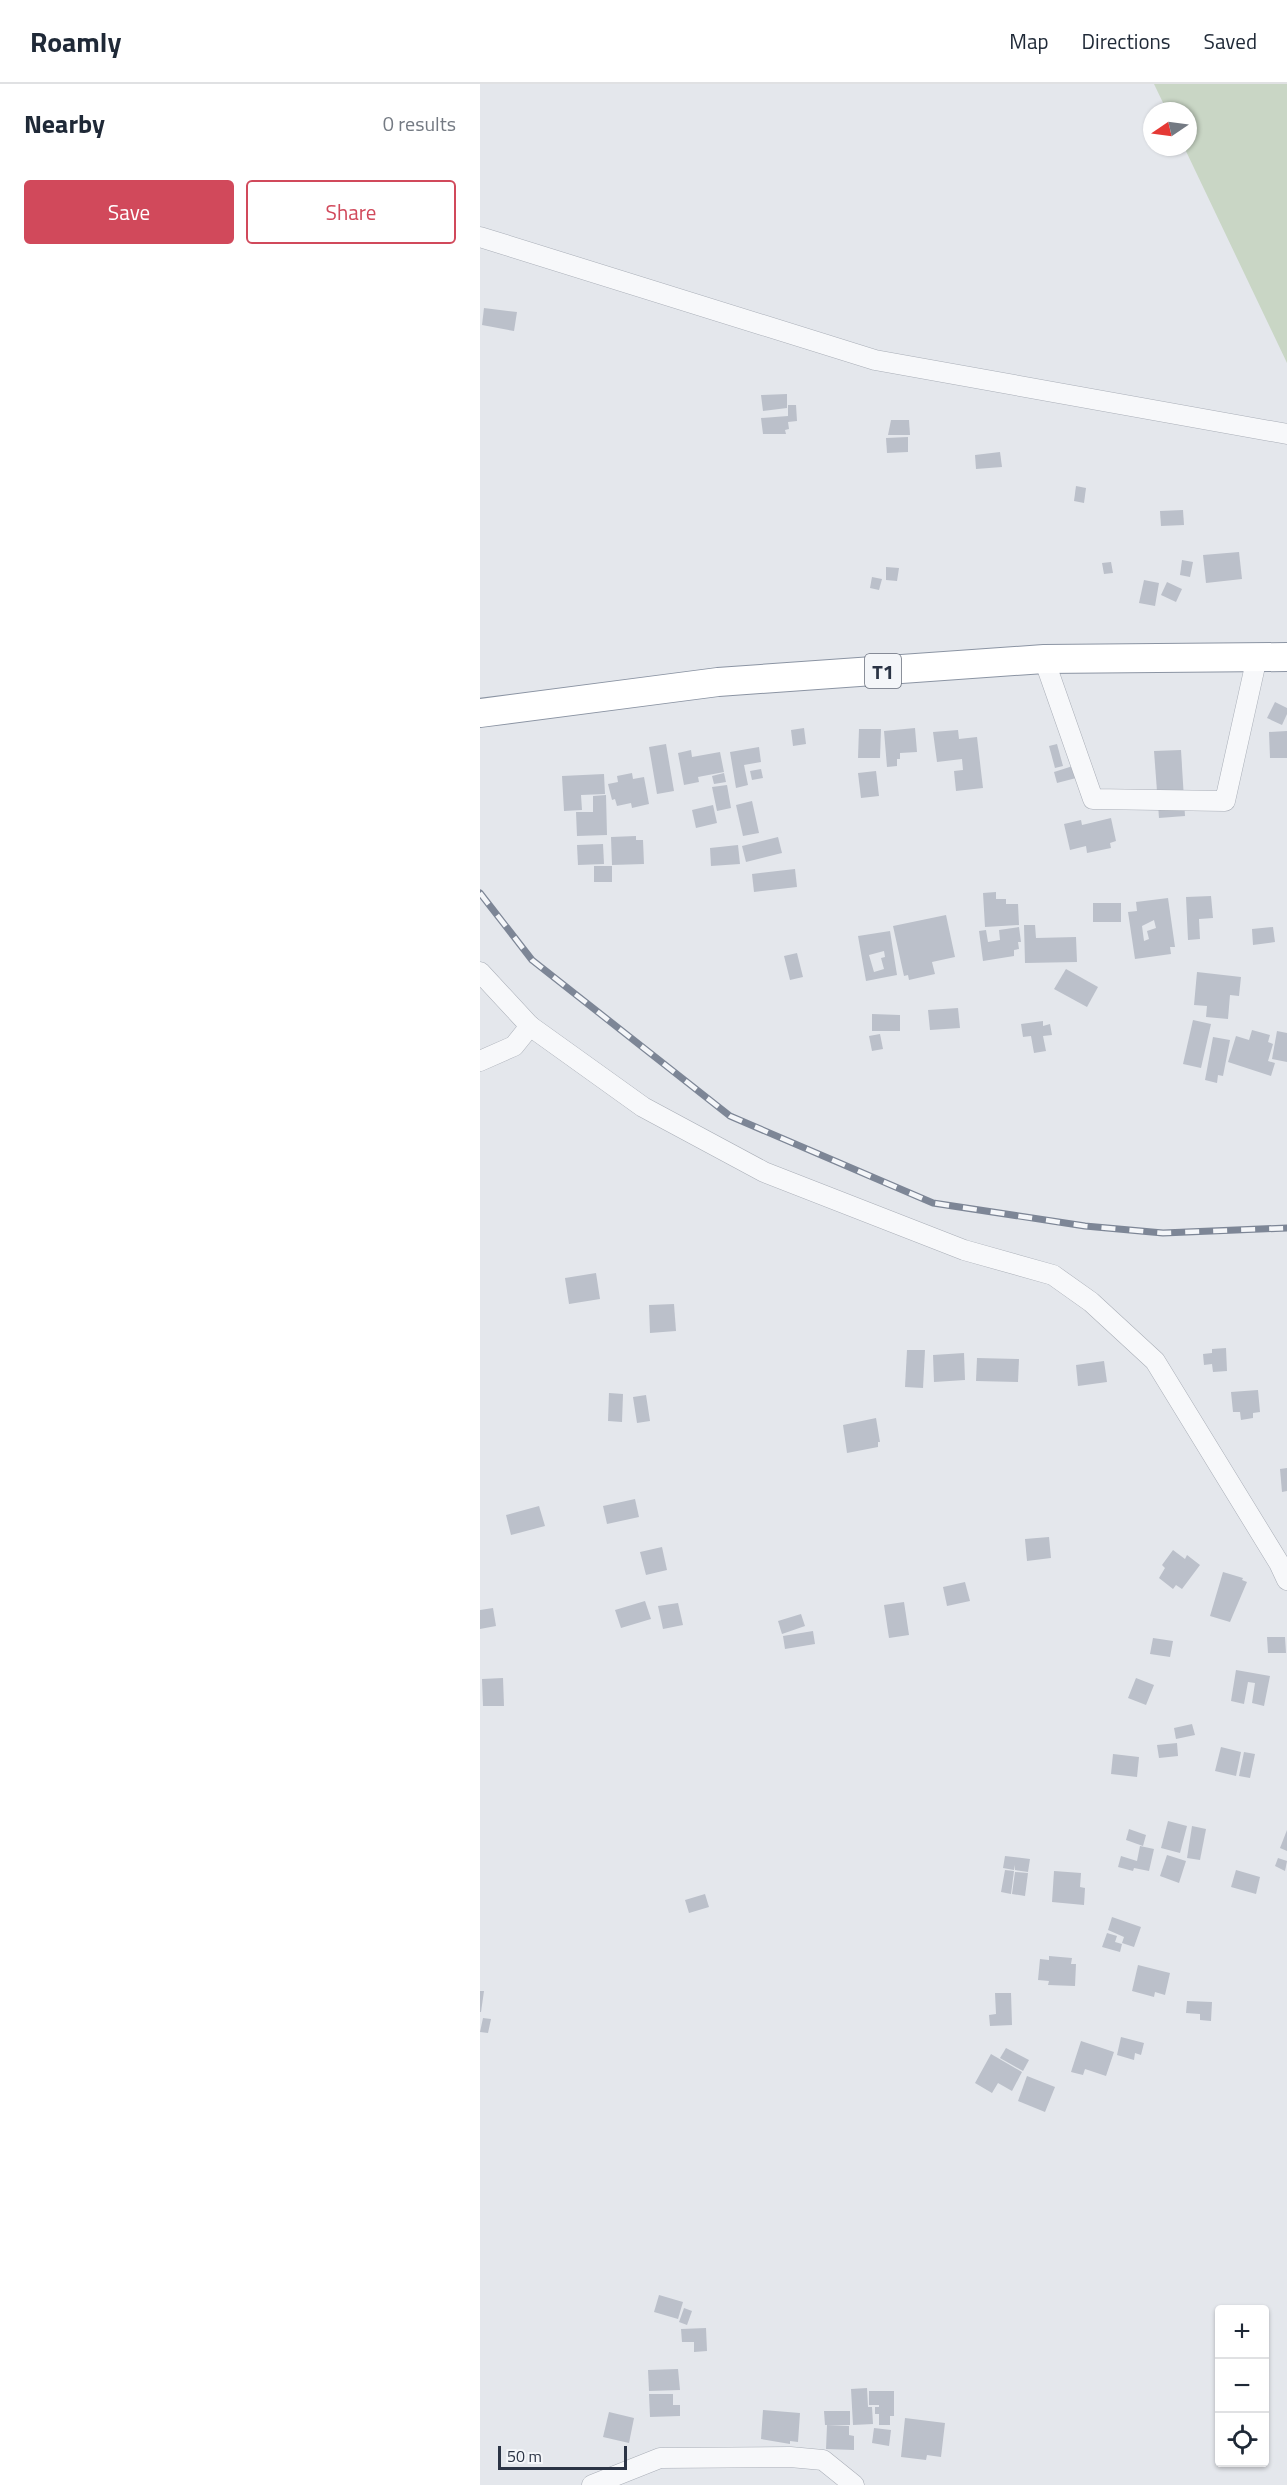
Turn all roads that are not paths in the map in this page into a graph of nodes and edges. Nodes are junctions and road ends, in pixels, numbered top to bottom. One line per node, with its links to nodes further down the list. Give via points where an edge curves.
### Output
1 (480, 237): 2 (street, via 874,360)
2 (1287, 434)
3 (1257, 657): 4 (highway, T1); 5 (highway, T1); 5 (street, via 1225,801 1093,799)
4 (1287, 657)
5 (1044, 659): 6 (highway, T1, via 718,682)
6 (480, 713)
7 (480, 972): 8 (street)
8 (530, 1026): 9 (street, via 514,1046); 10 (street, via 643,1107 764,1172 964,1250 1053,1275 1091,1302 1155,1361)
9 (480, 1061)
10 (1287, 1580)
11 (592, 2485): 12 (street, via 660,2458 790,2457 823,2460)
12 (854, 2485)

